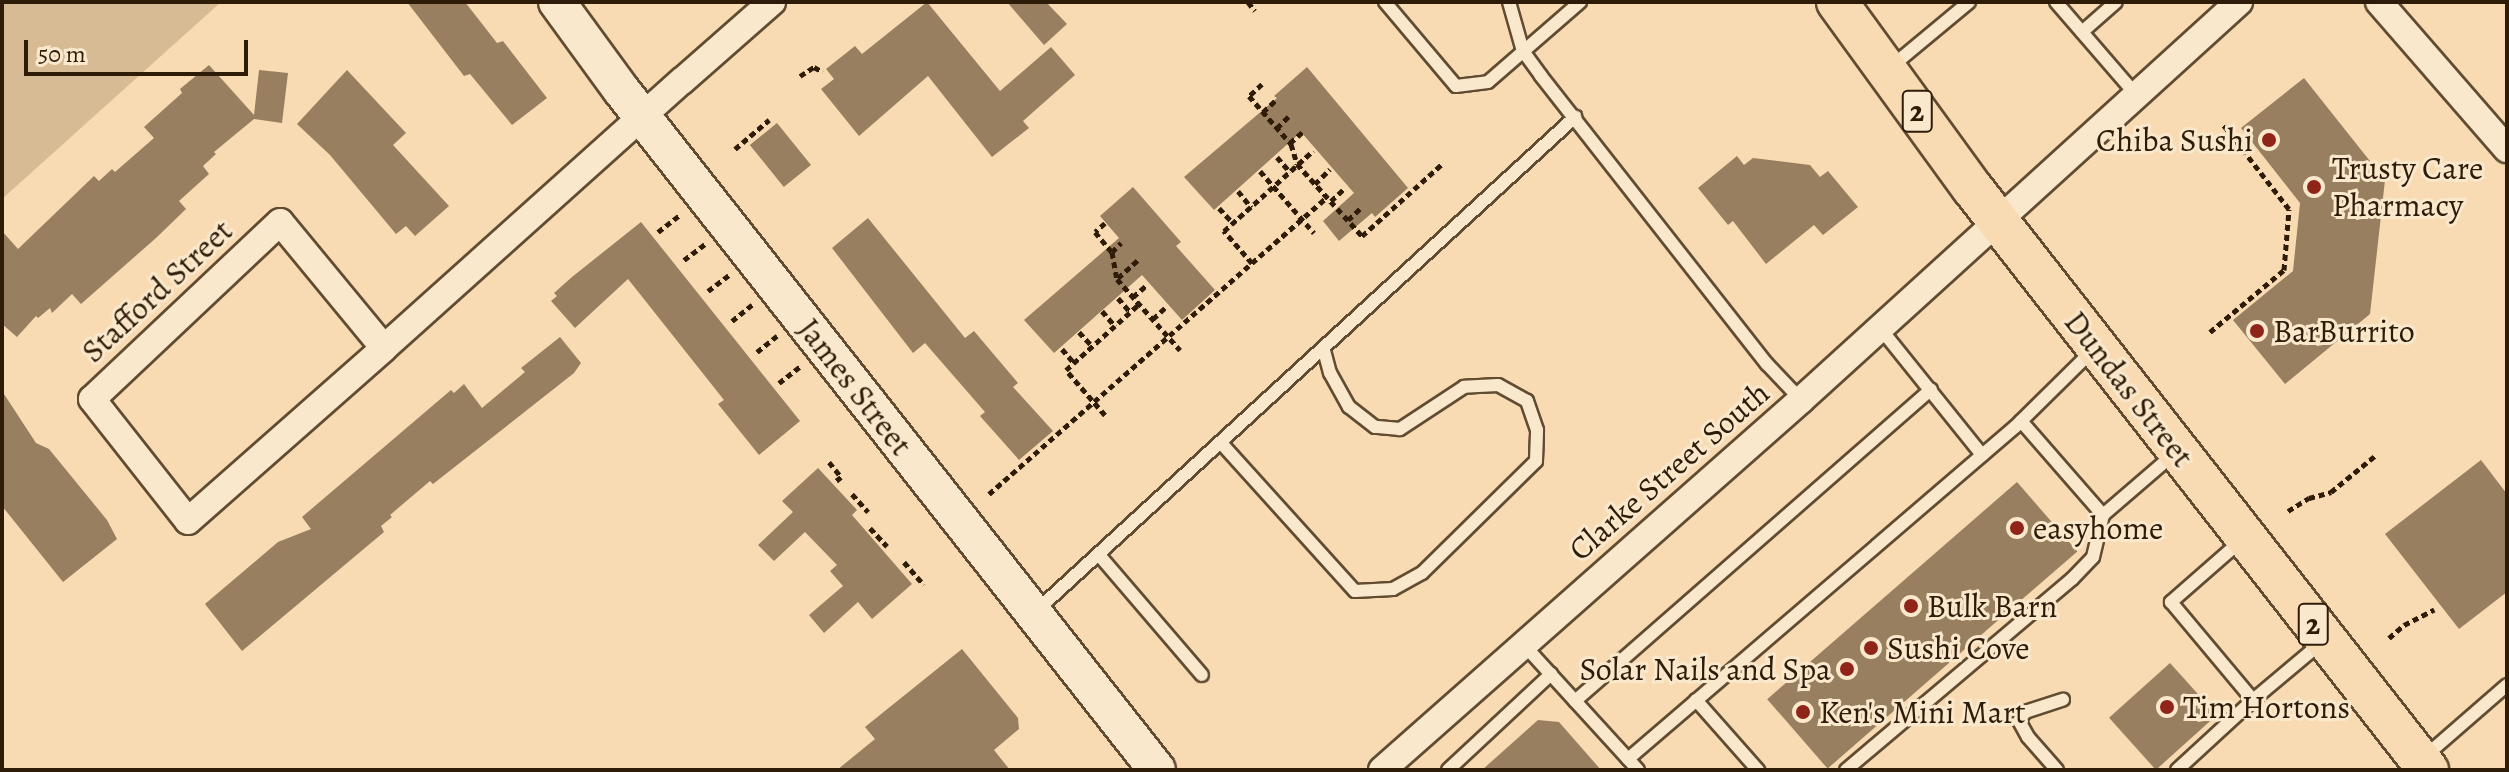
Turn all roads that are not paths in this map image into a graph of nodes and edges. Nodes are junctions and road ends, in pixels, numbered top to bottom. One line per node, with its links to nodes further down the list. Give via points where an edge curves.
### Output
1 (557, 2): 16 (street, James Street)
2 (772, 2): 16 (street, Stafford Street)
3 (1385, 2): 13 (lane, via 1456,86 1488,82)
4 (1509, 2): 13 (lane)
5 (1580, 2): 13 (lane)
6 (1837, 2): 14 (main road, Dundas Street / 2)
7 (1969, 2): 14 (lane)
8 (2056, 2): 12 (lane)
9 (2116, 2): 12 (lane)
10 (2239, 2): 15 (street, Clarke Street South)
11 (2379, 2): 18 (street)
12 (2082, 32): 15 (lane)
13 (1523, 51): 17 (lane)
14 (1888, 70): 19 (main road, Dundas Street / 2)
15 (2138, 97): 19 (street, Clarke Street South)
16 (642, 116): 22 (street, Stafford Street); 33 (street, James Street)
17 (1575, 117): 23 (lane); 25 (lane, via 1767,364)
18 (2507, 149)
19 (1997, 221): 20 (street, Clarke Street South); 21 (main road, Dundas Street / 2)
20 (1880, 328): 24 (lane); 25 (street, Clarke Street South)
21 (2096, 347): 26 (lane); 28 (main road, Dundas Street / 2)
22 (384, 348): 22 (street, Stafford Street, via 280,222 92,399 188,521)
23 (1324, 351): 27 (lane); 27 (lane, via 1349,407 1375,427 1400,429 1464,387 1498,385 1527,401 1537,430 1536,461 1422,573 1393,589 1355,591)
24 (1931, 389): 29 (lane); 42 (lane)
25 (1801, 400): 35 (street, Clarke Street South)
26 (2021, 421): 29 (lane); 30 (lane)
27 (1222, 444): 32 (lane)
28 (2178, 451): 30 (lane); 31 (main road, Dundas Street / 2)
29 (1982, 455): 39 (lane)
30 (2103, 515): 50 (lane, via 2093,557 2072,579)
31 (2245, 537): 34 (main road, Dundas Street / 2); 41 (lane, via 2171,602)
32 (1099, 555): 33 (lane); 37 (lane)
33 (1033, 613): 45 (street, James Street)
34 (2325, 639): 41 (lane); 44 (main road, Dundas Street / 2)
35 (1524, 645): 36 (lane); 46 (street, Clarke Street South)
36 (1551, 674): 42 (lane); 47 (lane)
37 (1202, 675)
38 (2506, 688): 44 (lane)
39 (1696, 700): 43 (lane); 49 (lane)
40 (2063, 700): 51 (lane, via 2025,712 2019,721)
41 (2253, 700): 52 (lane)
42 (1575, 701): 43 (lane)
43 (1628, 759): 48 (lane)
44 (2424, 765)
45 (1157, 770)
46 (1382, 770)
47 (1448, 770)
48 (1638, 770)
49 (1758, 770)
50 (1846, 770)
51 (2057, 770)
52 (2177, 770)

